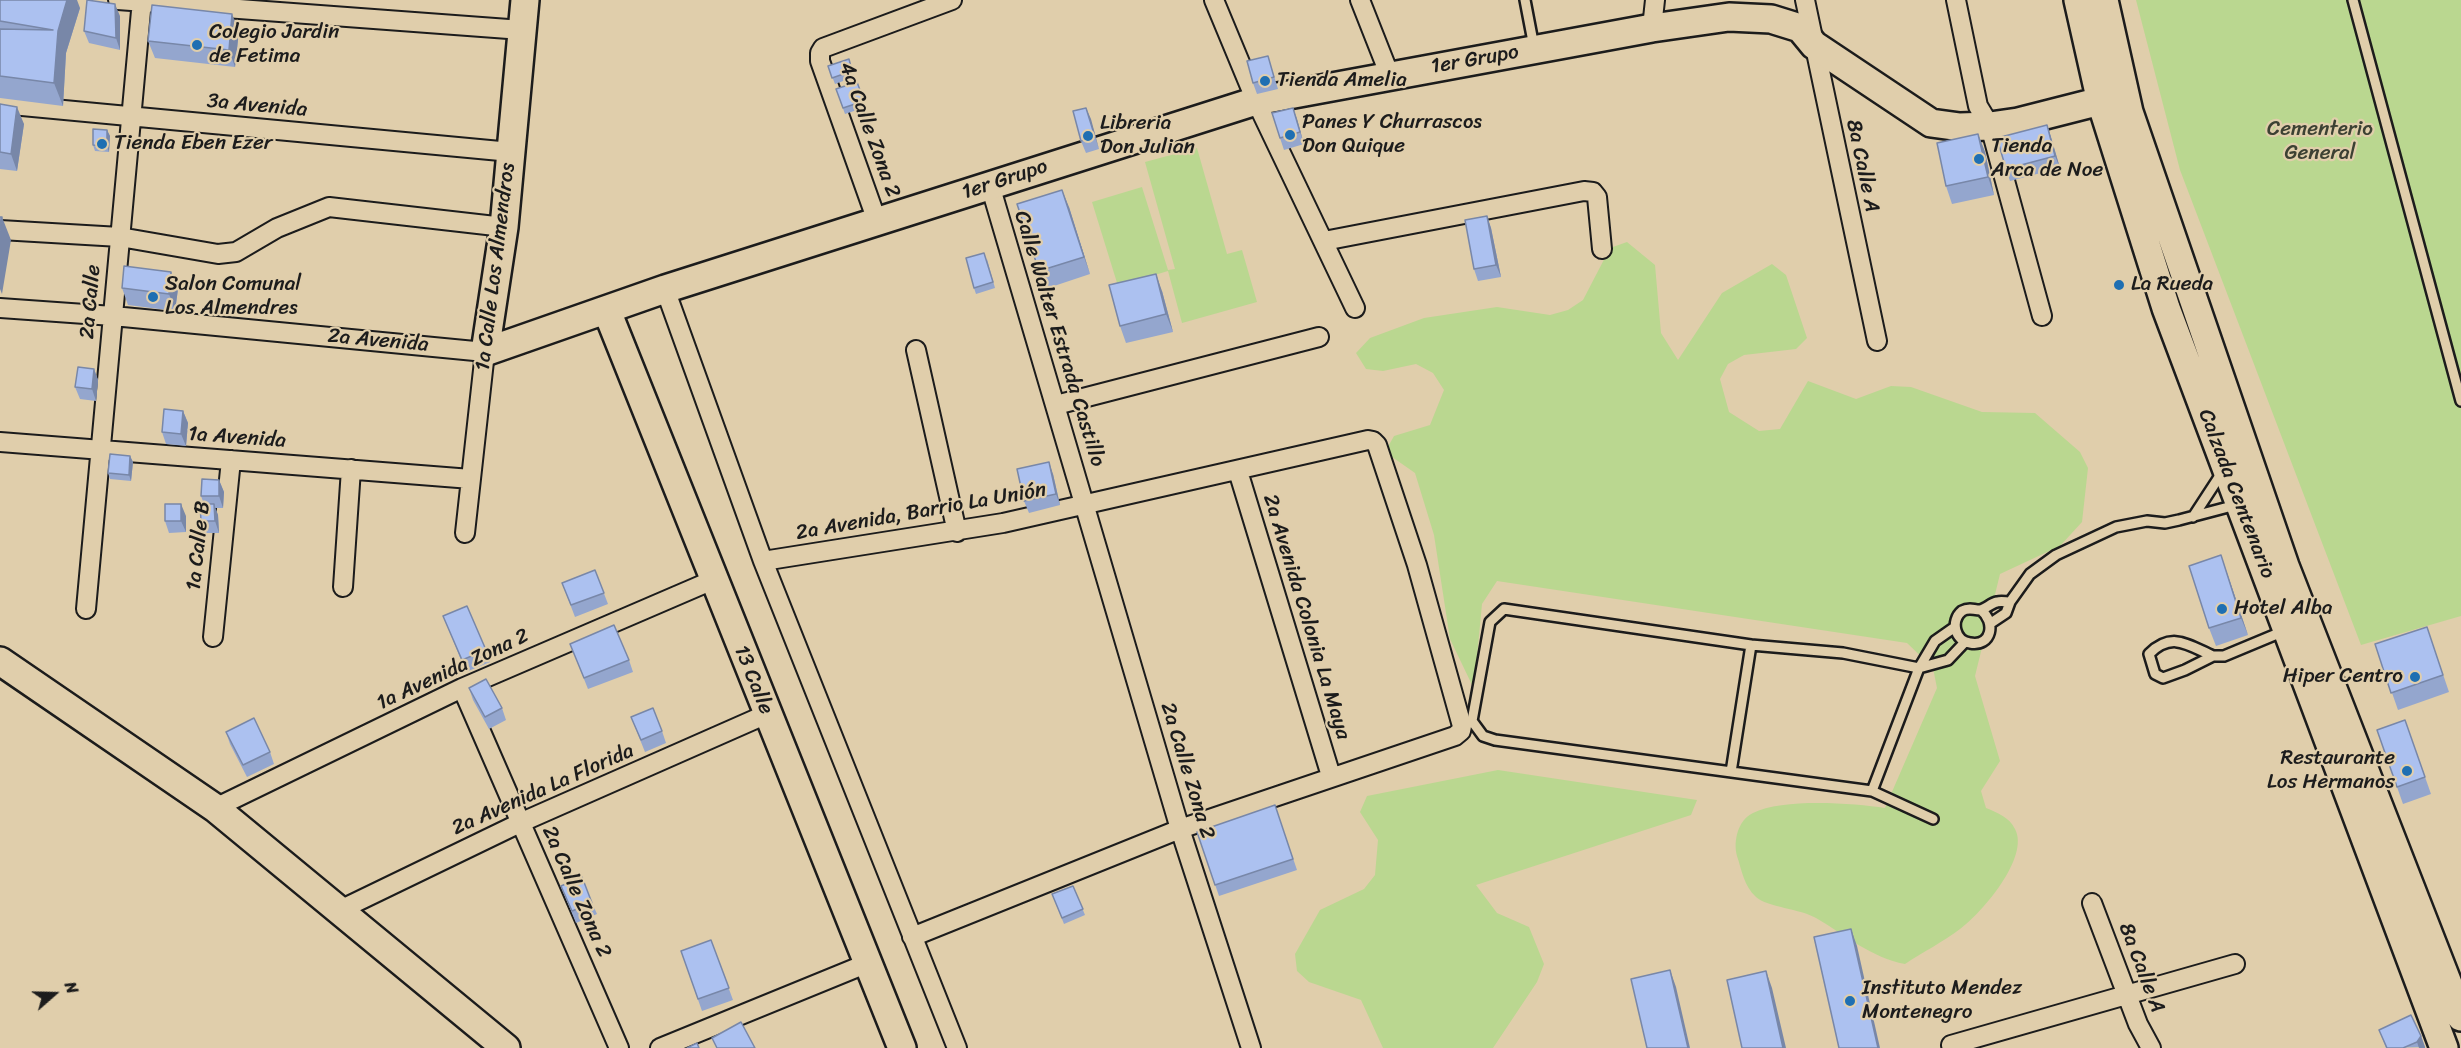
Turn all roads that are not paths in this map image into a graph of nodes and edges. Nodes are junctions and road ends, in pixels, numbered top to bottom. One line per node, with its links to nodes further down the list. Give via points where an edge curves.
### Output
1 (118, 0): 13 (street)
2 (525, 0): 15 (street, 1a Calle Los Almendros)
3 (952, 0): 26 (street, 4a Calle Zona 2, via 823,48 820,53)
4 (1214, 0): 20 (street)
5 (1360, 0): 18 (street)
6 (1525, 0): 17 (lane)
7 (1655, 0): 14 (street)
8 (1805, 0): 16 (street, 8a Calle A)
9 (1956, 0): 23 (street, via 1978,106)
10 (2078, 0): 19 (street, Calzada Centenario)
11 (2104, 0): 19 (street, Calzada Centenario)
12 (2353, 0): 42 (lane)
13 (141, 2): 15 (street); 22 (street, 2a Calle)
14 (1652, 28): 16 (street, 1er Grupo, via 1729,17 1771,19 1800,28); 17 (street, 1er Grupo)
15 (522, 30): 24 (street, 1a Calle Los Almendros)
16 (1814, 45): 23 (street, 1er Grupo, via 1931,123); 39 (street, 8a Calle A)
17 (1534, 49): 18 (street, 1er Grupo)
18 (1390, 76): 20 (street, 1er Grupo)
19 (2113, 98): 23 (street, 1er Grupo); 47 (street, Calzada Centenario, via 2166,308); 86 (street, Calzada Centenario, via 2284,566)
20 (1256, 101): 25 (street, 1er Grupo); 30 (street)
21 (0, 104): 22 (street, 3a Avenida)
22 (131, 117): 24 (street, 3a Avenida); 29 (street, 2a Calle)
23 (1990, 126): 37 (street)
24 (511, 152): 27 (street, 1a Calle Los Almendros)
25 (990, 185): 26 (street, 1er Grupo); 43 (street, Calle Walter Estrada Castillo)
26 (877, 221): 32 (street, 1er Grupo)
27 (504, 227): 29 (street, via 329,207 277,228 236,252 218,254); 41 (street, 1a Calle Los Almendros)
28 (0, 230): 29 (street)
29 (120, 237): 36 (street, 2a Calle)
30 (1324, 241): 31 (street, via 1584,191 1597,197); 34 (street)
31 (1602, 249)
32 (666, 289): 35 (street, 1er Grupo); 56 (street)
33 (0, 308): 36 (street, 2a Avenida)
34 (1355, 308)
35 (607, 311): 41 (street, 2a Avenida); 57 (street, 13 Calle)
36 (113, 316): 41 (street, 2a Avenida); 45 (street, 2a Calle)
37 (2042, 316)
38 (1319, 337): 43 (street)
39 (1877, 341)
40 (916, 350): 54 (street)
41 (485, 352): 50 (street, 1a Calle Los Almendros)
42 (2461, 401)
43 (1056, 405): 52 (street, Calle Walter Estrada Castillo)
44 (0, 442): 45 (street, 1a Avenida)
45 (100, 450): 46 (street, 1a Avenida); 60 (street, 2a Calle)
46 (231, 460): 48 (street, 1a Avenida); 65 (street, 1a Calle B)
47 (2226, 466): 51 (street, Calzada Centenario); 53 (lane)
48 (351, 469): 50 (street, 1a Avenida); 58 (street)
49 (1238, 471): 52 (street, 2a Avenida, Barrio La Unión); 74 (street, 2a Avenida Colonia La Maya); 74 (street, 2a Avenida, Barrio La Unión, via 1373,441 1417,565 1461,731)
50 (471, 478): 55 (street, 1a Calle Los Almendros)
51 (2240, 504): 53 (lane); 64 (street, Calzada Centenario)
52 (1086, 506): 54 (street, 2a Avenida, Barrio La Unión); 79 (street, 2a Calle Zona 2)
53 (2193, 517): 59 (lane, via 2116,527 2056,555 2030,574)
54 (957, 532): 56 (street, 2a Avenida, Barrio La Unión)
55 (465, 533)
56 (763, 561): 82 (street)
57 (713, 580): 71 (street, 1a Avenida Zona 2); 72 (street, 13 Calle)
58 (343, 587)
59 (2010, 602): 61 (lane, via 1997,602); 62 (lane, via 2006,613)
60 (86, 609)
61 (1981, 610): 62 (lane); 63 (lane, via 1963,610)
62 (1991, 623): 66 (lane, via 1984,641)
63 (1955, 627): 66 (lane); 70 (lane, via 1935,641)
64 (2286, 630): 68 (lane, via 2223,656); 95 (street, Calzada Centenario)
65 (213, 637)
66 (1965, 642): 70 (lane, via 1948,660)
67 (1750, 645): 70 (lane, via 1843,653); 73 (lane); 73 (lane, via 1504,609 1490,622 1472,721 1483,736 1495,740)
68 (2212, 656): 68 (lane, via 2163,678 2155,674 2149,654 2174,640)
69 (0, 661): 76 (street)
70 (1919, 668): 75 (lane)
71 (462, 688): 76 (street, 1a Avenida Zona 2); 78 (street, 2a Calle Zona 2)
72 (767, 714): 78 (street, 2a Avenida La Florida); 83 (street, 13 Calle)
73 (1731, 772): 75 (lane)
74 (1331, 776): 79 (street)
75 (1872, 791): 77 (lane)
76 (215, 808): 81 (street)
77 (1933, 819)
78 (522, 822): 81 (street, 2a Avenida La Florida); 89 (street, 2a Calle Zona 2)
79 (1180, 829): 82 (street); 93 (street, 2a Calle Zona 2)
80 (2092, 903): 85 (street, 8a Calle A)
81 (340, 910): 88 (street)
82 (912, 937): 92 (street)
83 (868, 963): 90 (street); 91 (street, 13 Calle)
84 (2235, 964): 85 (street)
85 (2127, 994): 87 (street); 94 (street, 8a Calle A)
86 (2461, 1017)
87 (1951, 1045)
88 (506, 1048)
89 (619, 1048)
90 (660, 1048)
91 (902, 1048)
92 (957, 1048)
93 (1251, 1048)
94 (2151, 1048)
95 (2444, 1048)

